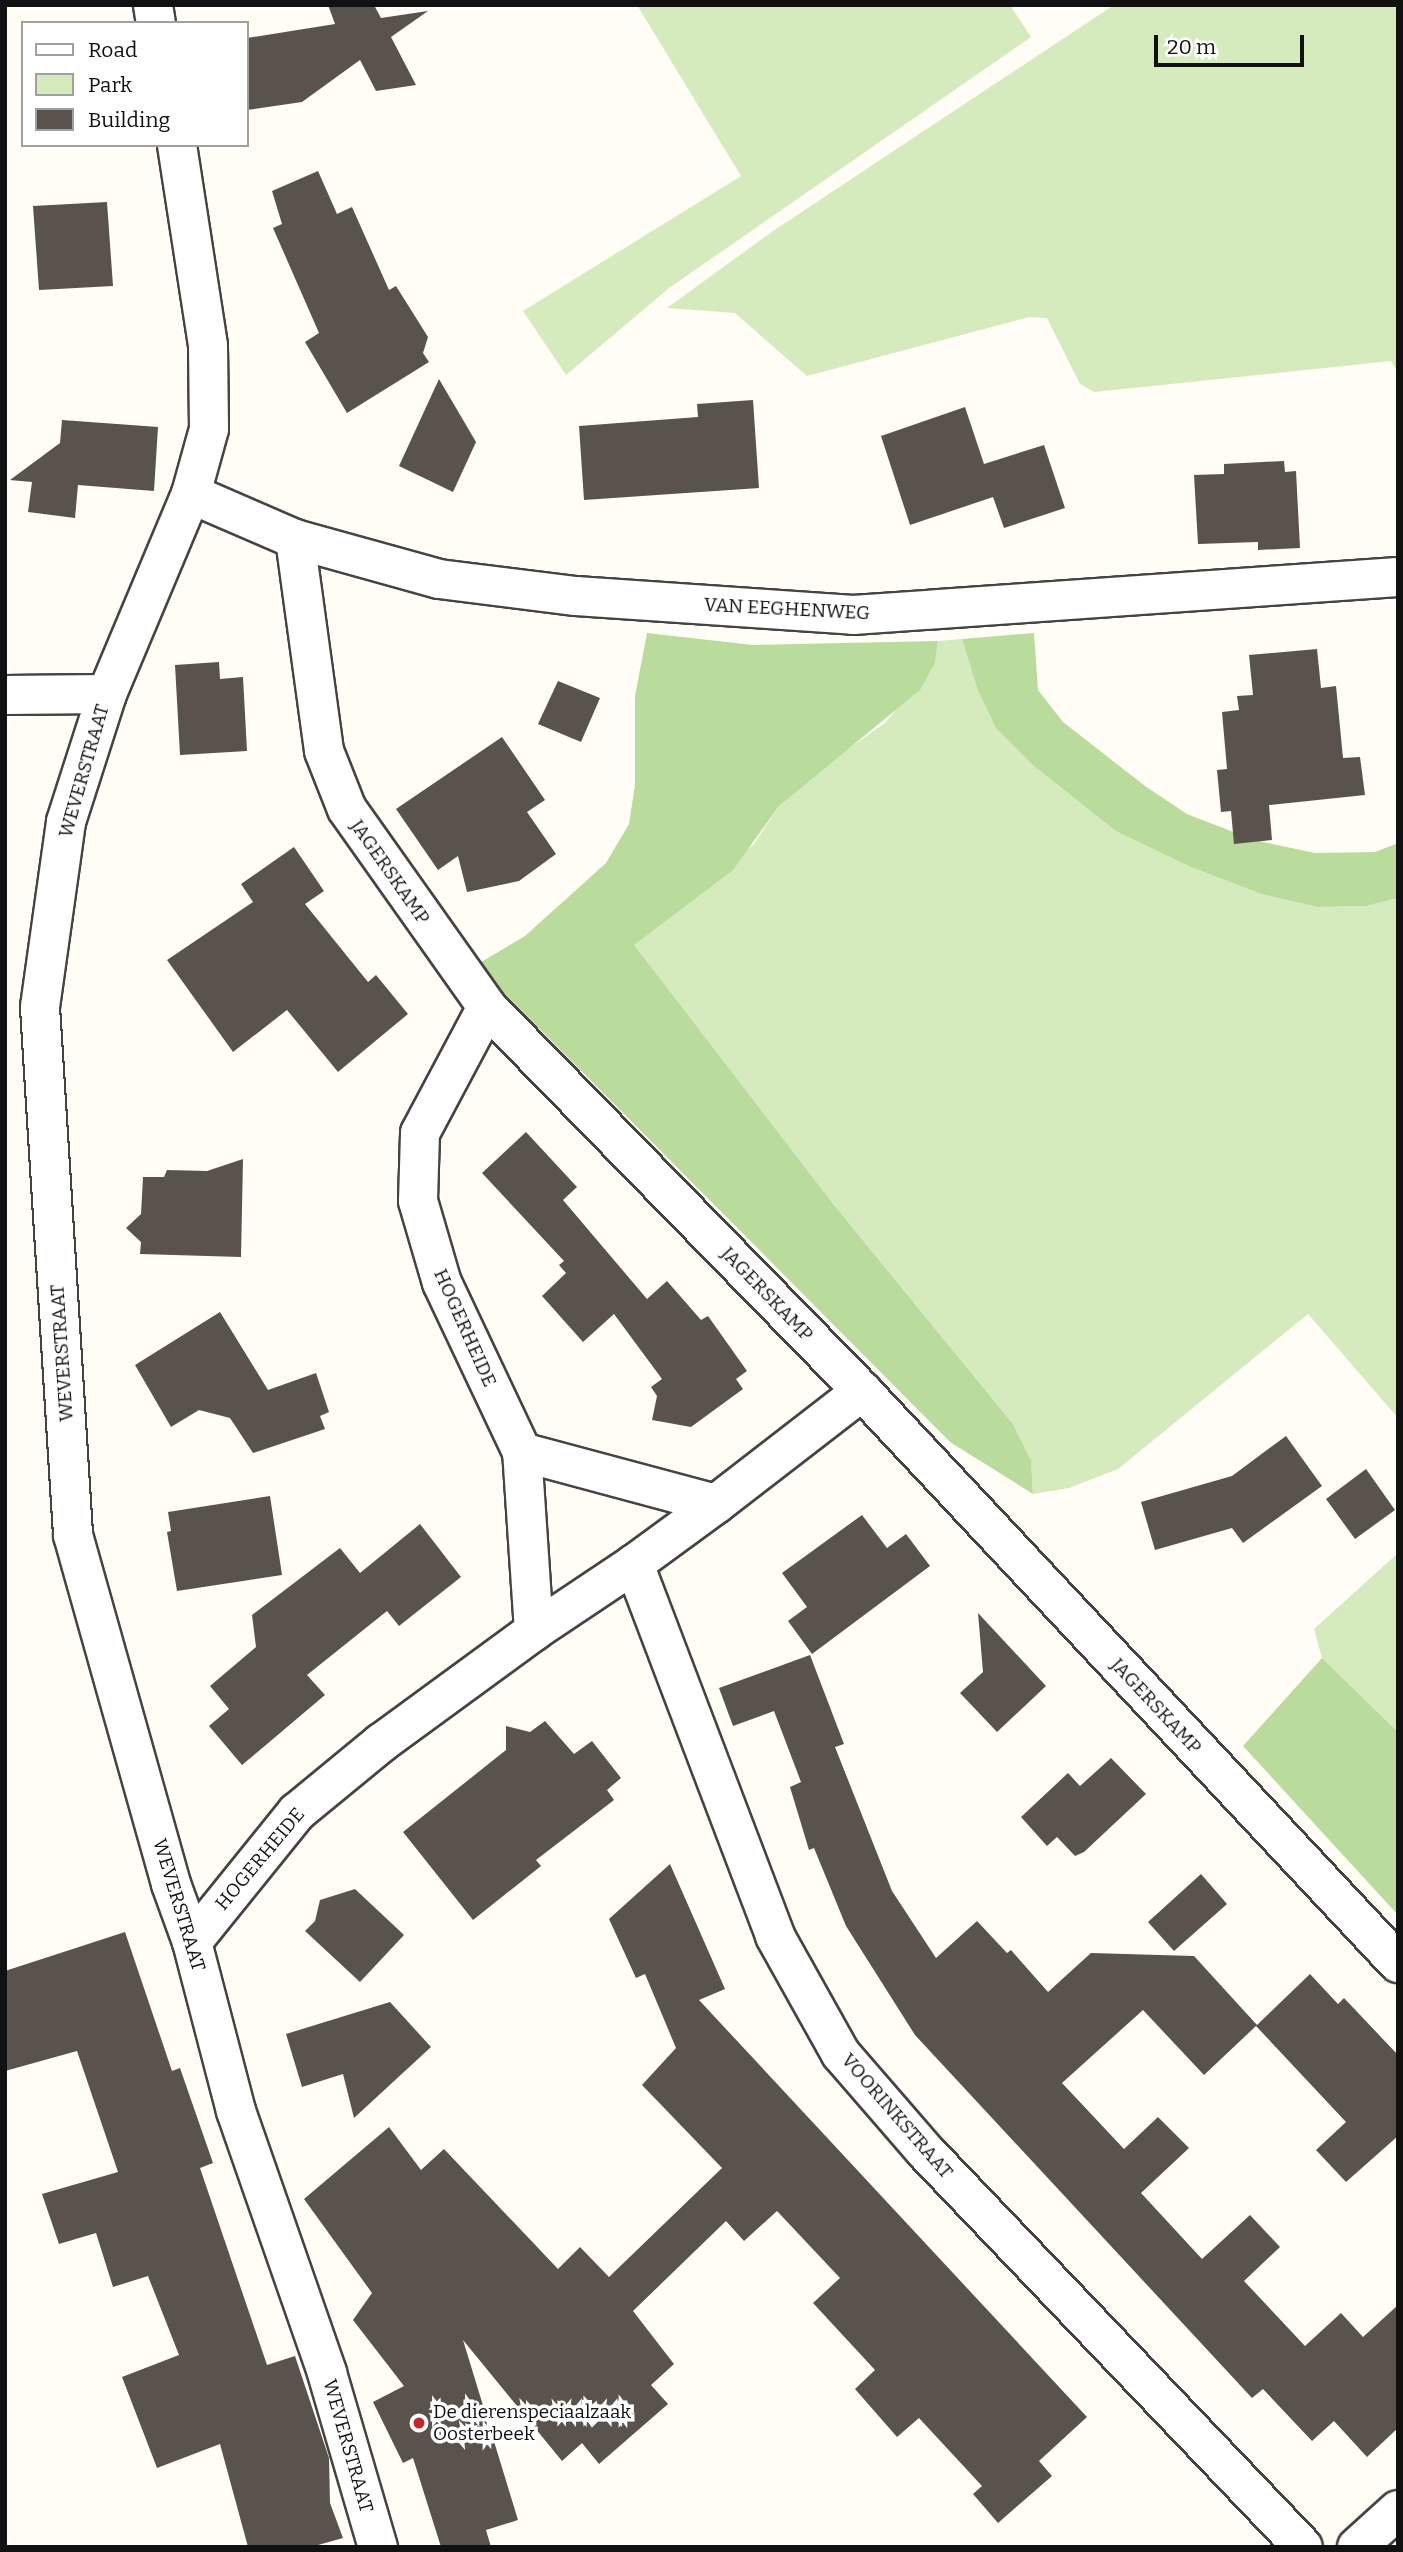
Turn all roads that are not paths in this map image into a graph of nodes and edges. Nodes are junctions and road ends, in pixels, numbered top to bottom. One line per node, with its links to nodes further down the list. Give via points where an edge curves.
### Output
1 (177, 147): 2 (street, WEVERSTRAAT, via 211,388 209,429)
2 (191, 494): 3 (street, VAN EEGHENWEG); 5 (street, WEVERSTRAAT)
3 (295, 539): 4 (street, VAN EEGHENWEG, via 439,579 576,596 853,615); 7 (street, JAGERSKAMP, via 324,751 347,809)
4 (1398, 577)
5 (107, 694): 6 (street); 13 (street, WEVERSTRAAT, via 66,821 40,1007 73,1535 171,1884)
6 (5, 695)
7 (486, 1007): 8 (street, JAGERSKAMP); 9 (street, HOGERHEIDE, via 420,1133 418,1201 442,1283)
8 (862, 1391): 10 (street); 14 (street, JAGERSKAMP)
9 (522, 1452): 10 (street); 12 (street, HOGERHEIDE)
10 (716, 1504): 11 (street)
11 (634, 1564): 12 (street, HOGERHEIDE); 17 (street, VOORINKSTRAAT, via 775,1936 841,2054 925,2151)
12 (534, 1631): 13 (street, HOGERHEIDE, via 381,1743 297,1812)
13 (192, 1942): 16 (street, WEVERSTRAAT, via 236,2111 327,2373)
14 (1398, 1963)
15 (1398, 2510): 18 (street)
16 (378, 2547)
17 (1303, 2547)
18 (1357, 2547)

